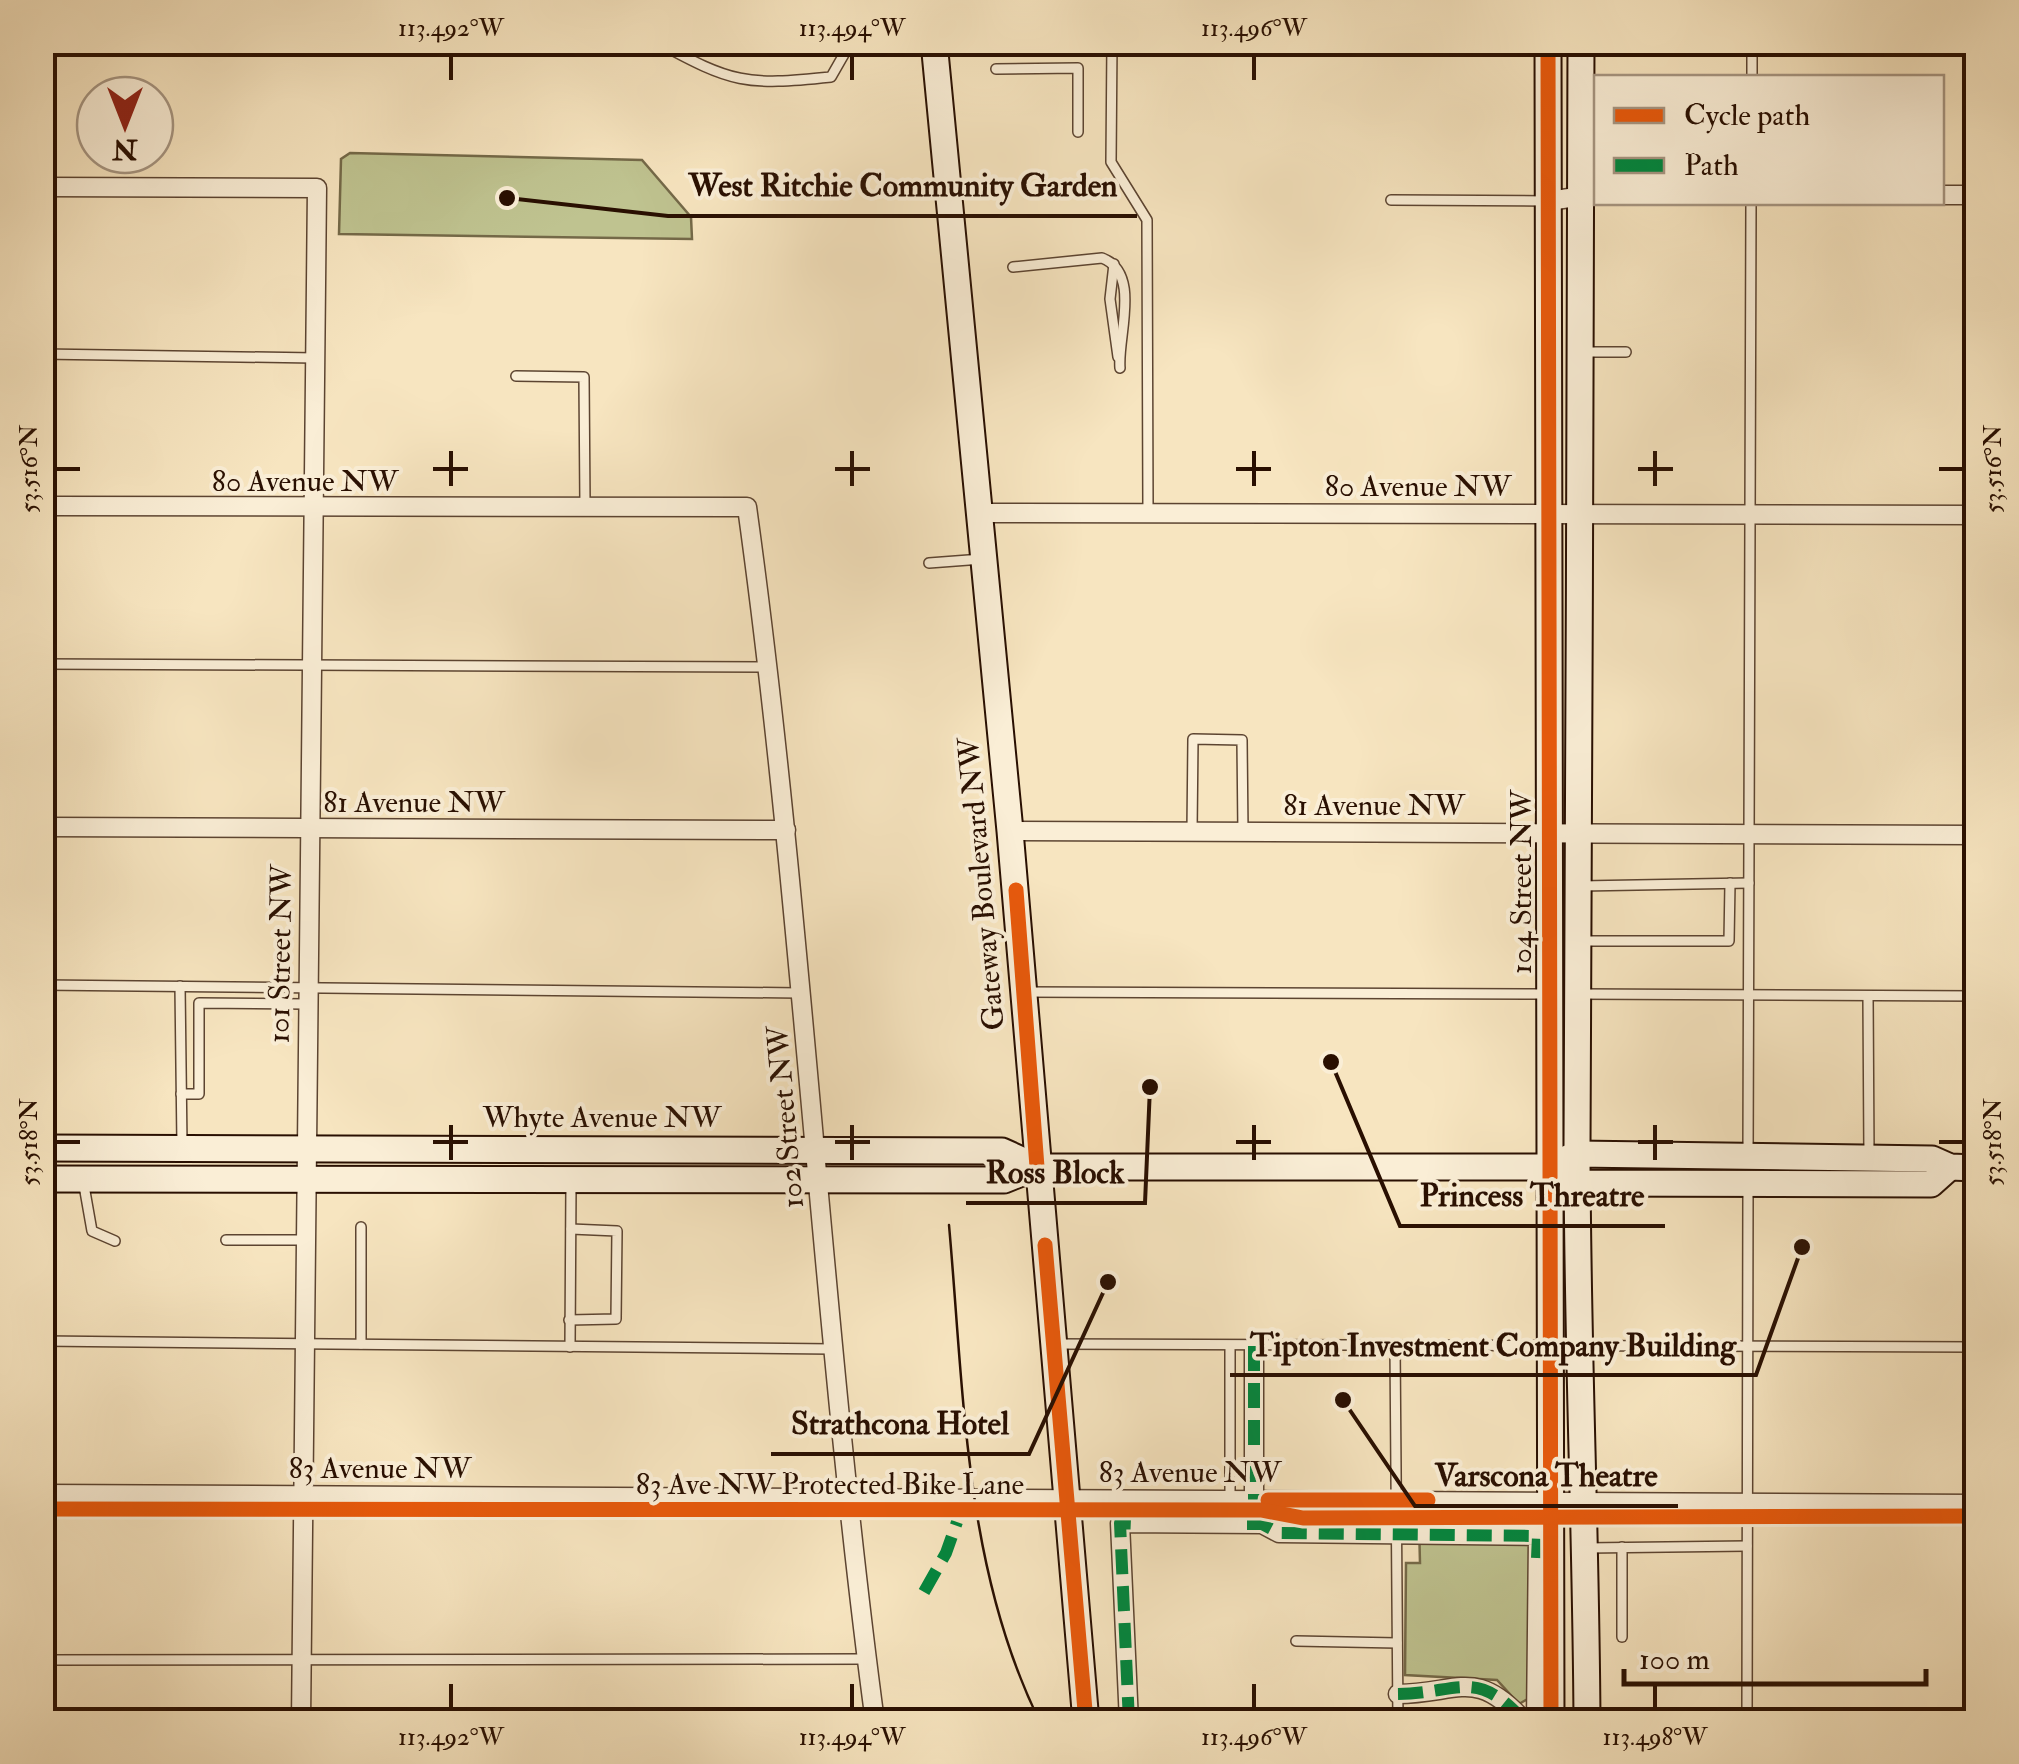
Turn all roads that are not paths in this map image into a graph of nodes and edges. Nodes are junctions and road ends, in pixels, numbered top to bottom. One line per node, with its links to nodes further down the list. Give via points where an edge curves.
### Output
1 (657, 42): 2 (lane, via 722,77 764,83 831,78)
2 (851, 42)
3 (934, 42): 30 (main road, Gateway Boulevard NW)
4 (1112, 42): 29 (lane, via 1112,162 1147,220)
5 (1548, 42): 16 (main road, 104 Street NW)
6 (1581, 42): 12 (main road, 104 Street NW)
7 (1752, 42): 9 (lane)
8 (996, 69): 10 (lane, via 1078,68)
9 (1752, 75)
10 (1078, 132)
11 (42, 187): 22 (street, 101 Street NW, via 317,188)
12 (1589, 194): 16 (street); 19 (main road, 104 Street NW)
13 (1944, 195): 14 (street)
14 (1976, 195)
15 (1391, 200): 16 (lane)
16 (1548, 201): 31 (main road, 104 Street NW)
17 (1752, 205): 33 (lane)
18 (1013, 267): 23 (lane, via 1102,258 1114,264 1121,273 1124,325)
19 (1580, 352): 20 (lane); 32 (main road, 104 Street NW)
20 (1626, 352)
21 (42, 354): 22 (lane)
22 (315, 358): 28 (street, 101 Street NW)
23 (1119, 364)
24 (516, 376): 27 (lane, via 584,376)
25 (42, 506): 28 (street, 80 Avenue NW)
26 (747, 507): 27 (street, 80 Avenue NW); 39 (street, 102 Street NW)
27 (586, 508): 28 (street, 80 Avenue NW)
28 (316, 509): 38 (street, 101 Street NW)
29 (1148, 512): 30 (street, 80 Avenue NW); 31 (street, 80 Avenue NW)
30 (980, 513): 35 (main road, Gateway Boulevard NW)
31 (1548, 514): 32 (street, 80 Avenue NW); 47 (main road, 104 Street NW)
32 (1580, 514): 33 (street, 80 Avenue NW); 46 (main road, 104 Street NW)
33 (1750, 514): 34 (street, 80 Avenue NW); 48 (lane)
34 (1976, 515)
35 (985, 558): 36 (lane); 43 (main road, Gateway Boulevard NW)
36 (930, 563)
37 (42, 664): 38 (lane)
38 (314, 665): 39 (lane); 41 (street, 101 Street NW)
39 (770, 667): 42 (street, 102 Street NW)
40 (42, 827): 41 (street, 81 Avenue NW)
41 (311, 829): 42 (street, 81 Avenue NW); 62 (street, 101 Street NW)
42 (786, 830): 59 (street, 102 Street NW)
43 (1010, 831): 44 (street, 81 Avenue NW); 58 (main road, Gateway Boulevard NW)
44 (1192, 832): 45 (street, 81 Avenue NW); 45 (lane, via 1193,740 1242,740)
45 (1243, 832): 47 (street, 81 Avenue NW)
46 (1578, 832): 47 (street, 81 Avenue NW); 48 (street, 81 Avenue NW); 52 (main road, 104 Street NW)
47 (1549, 833): 60 (main road, 104 Street NW)
48 (1749, 834): 49 (street, 81 Avenue NW); 51 (lane)
49 (1976, 835)
50 (1730, 883): 51 (lane); 52 (lane); 53 (lane)
51 (1748, 883): 54 (lane)
52 (1578, 886): 55 (main road, 104 Street NW)
53 (1730, 915): 54 (lane); 55 (lane, via 1729,940)
54 (1748, 915): 63 (lane)
55 (1578, 941): 61 (main road, 104 Street NW)
56 (42, 986): 57 (lane)
57 (180, 986): 62 (lane); 66 (lane)
58 (1022, 992): 60 (lane); 74 (main road, Gateway Boulevard NW)
59 (802, 994): 62 (lane); 70 (street, 102 Street NW)
60 (1548, 994): 61 (lane); 75 (main road, 104 Street NW)
61 (1578, 994): 63 (lane); 71 (main road, 104 Street NW)
62 (306, 995): 66 (lane, via 199,1003 199,1094); 69 (street, 101 Street NW)
63 (1748, 995): 64 (lane); 72 (lane)
64 (1868, 996): 65 (lane); 73 (lane)
65 (1976, 996)
66 (181, 1094): 68 (lane)
67 (42, 1148): 68 (main road, Whyte Avenue NW)
68 (182, 1148): 69 (main road, Whyte Avenue NW)
69 (304, 1149): 70 (main road, Whyte Avenue NW); 80 (street, 101 Street NW)
70 (814, 1150): 74 (main road, Whyte Avenue NW, via 1002,1151); 81 (street, 102 Street NW)
71 (1577, 1154): 72 (main road, Whyte Avenue NW); 75 (main road, Whyte Avenue NW); 83 (main road, 104 Street NW)
72 (1748, 1156): 73 (main road, Whyte Avenue NW)
73 (1869, 1158): 76 (main road, Whyte Avenue NW, via 1932,1159)
74 (1037, 1167): 75 (main road, Whyte Avenue NW); 81 (main road, Whyte Avenue NW, via 1004,1180); 94 (main road, Gateway Boulevard NW)
75 (1547, 1167): 83 (main road, Whyte Avenue NW); 100 (main road, 104 Street NW)
76 (1950, 1167): 77 (main road, Whyte Avenue NW); 84 (main road, Whyte Avenue NW, via 1931,1184)
77 (1976, 1168)
78 (42, 1180): 79 (main road, Whyte Avenue NW)
79 (83, 1180): 80 (main road, Whyte Avenue NW); 89 (lane, via 92,1231)
80 (302, 1180): 82 (main road, Whyte Avenue NW); 88 (street, 101 Street NW)
81 (818, 1180): 82 (main road, Whyte Avenue NW); 103 (street, 102 Street NW)
82 (571, 1181): 86 (lane)
83 (1578, 1183): 84 (main road, Whyte Avenue NW); 98 (main road, 104 Street NW)
84 (1748, 1184): 101 (lane)
85 (361, 1227): 93 (lane)
86 (572, 1229): 90 (lane); 90 (lane, via 617,1231 616,1319)
87 (226, 1240): 88 (lane)
88 (302, 1240): 92 (street, 101 Street NW)
89 (116, 1241)
90 (569, 1320): 99 (lane)
91 (42, 1341): 92 (lane)
92 (300, 1342): 93 (lane); 105 (street, 101 Street NW)
93 (362, 1344): 99 (lane)
94 (1054, 1344): 95 (lane); 107 (main road, Gateway Boulevard NW)
95 (1230, 1346): 96 (lane); 108 (lane)
96 (1254, 1346): 97 (lane); 109 (street)
97 (1395, 1346): 100 (lane); 110 (lane)
98 (1578, 1346): 100 (lane); 101 (lane); 112 (main road, 104 Street NW)
99 (570, 1347): 103 (lane)
100 (1549, 1347): 111 (main road, 104 Street NW)
101 (1748, 1347): 102 (lane); 113 (lane)
102 (1976, 1347)
103 (832, 1349): 106 (street, 102 Street NW)
104 (42, 1494): 105 (street, 83 Avenue NW)
105 (302, 1495): 106 (street, 83 Avenue NW); 125 (street, 101 Street NW)
106 (848, 1497): 107 (street, 83 Avenue NW); 123 (street, 102 Street NW)
107 (1068, 1498): 108 (street, 83 Avenue NW); 129 (main road, Gateway Boulevard NW)
108 (1230, 1500): 109 (street, 83 Avenue NW)
109 (1254, 1500): 110 (street, 83 Avenue NW); 115 (street)
110 (1395, 1500): 111 (street, 83 Avenue NW); 116 (lane)
111 (1550, 1501): 112 (street, 83 Avenue NW); 134 (main road, 104 Street NW)
112 (1587, 1502): 113 (street, 83 Avenue NW); 118 (main road, 104 Street NW)
113 (1747, 1502): 114 (street, 83 Avenue NW); 117 (lane)
114 (1976, 1504)
115 (1254, 1524): 116 (street, via 1279,1532); 130 (street, via 1120,1524)
116 (1396, 1534): 122 (lane); 133 (street, via 1538,1536)
117 (1747, 1546): 119 (lane); 136 (lane)
118 (1586, 1548): 119 (lane); 135 (main road, 104 Street NW)
119 (1622, 1548): 120 (lane)
120 (1622, 1637)
121 (1296, 1641): 122 (lane)
122 (1397, 1644): 126 (lane)
123 (866, 1659): 125 (lane); 128 (street, 102 Street NW)
124 (42, 1660): 125 (lane)
125 (302, 1660): 127 (street, 101 Street NW)
126 (1398, 1694): 131 (lane); 132 (street, via 1480,1686)
127 (301, 1722)
128 (875, 1722)
129 (1086, 1722)
130 (1129, 1722)
131 (1398, 1722)
132 (1525, 1722)
133 (1536, 1722)
134 (1551, 1722)
135 (1587, 1722)
136 (1747, 1722)

